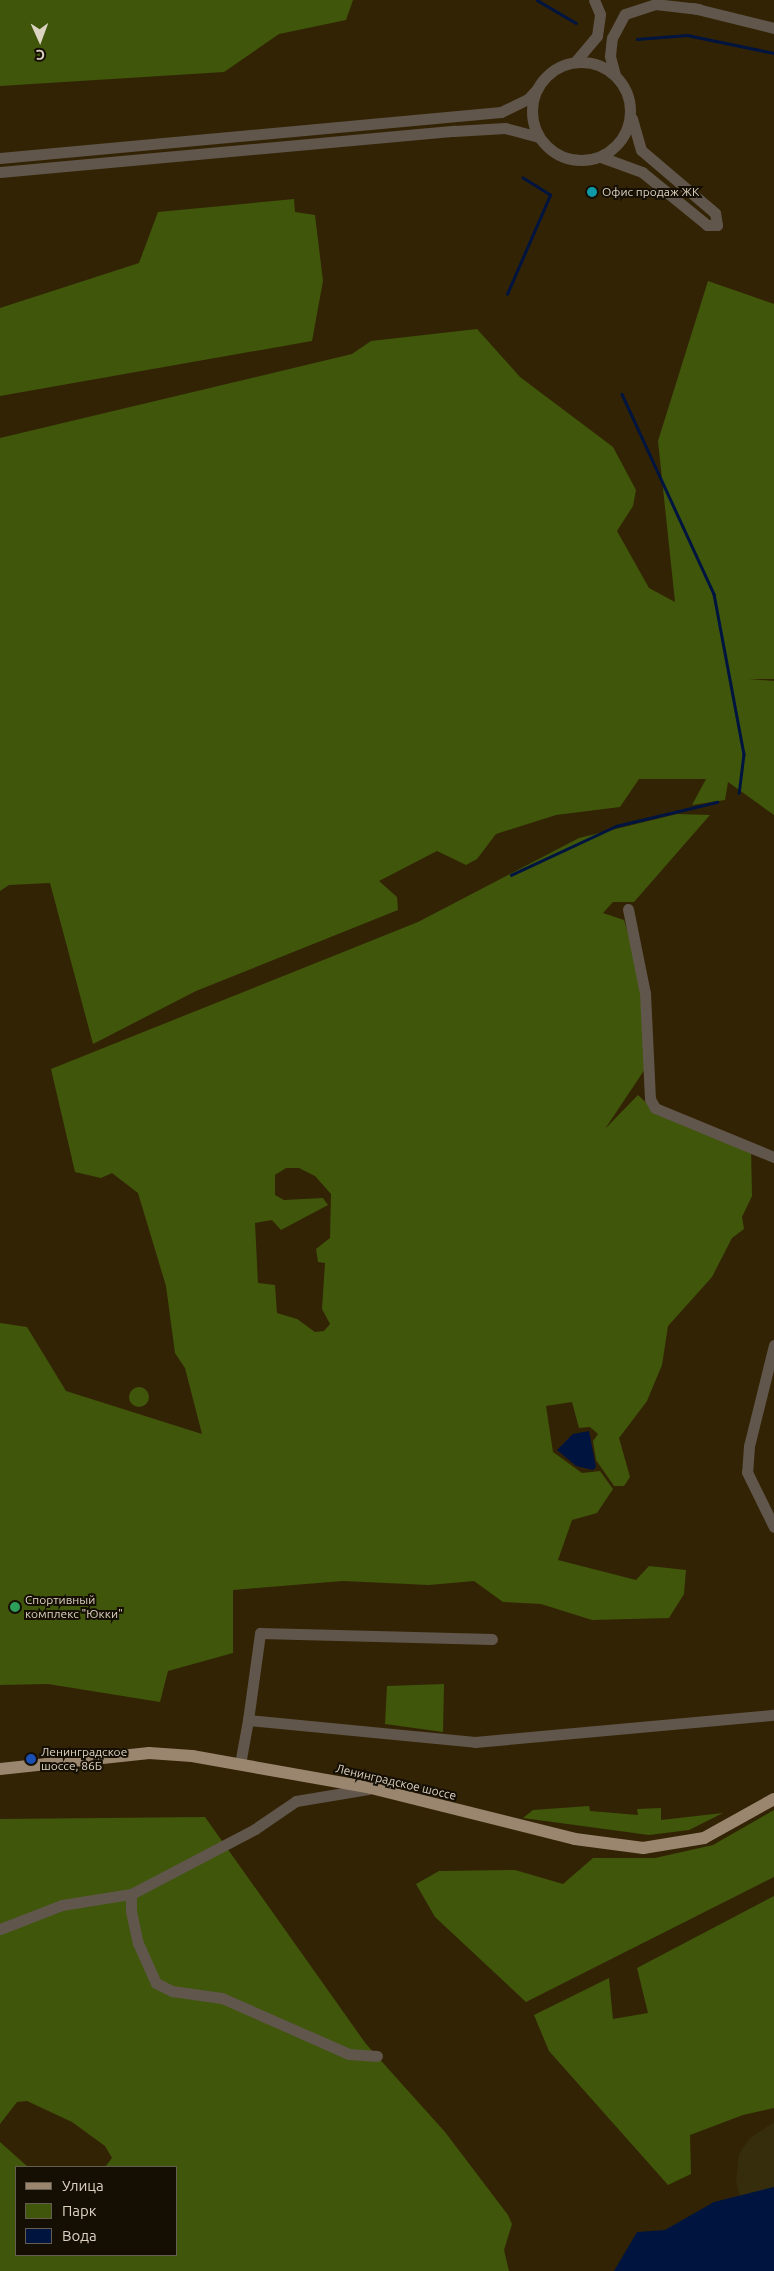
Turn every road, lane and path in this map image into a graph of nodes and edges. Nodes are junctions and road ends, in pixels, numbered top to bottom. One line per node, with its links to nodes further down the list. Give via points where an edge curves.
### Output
1 (594, 0): 5 (street, via 600,14 597,36)
2 (662, 0): 3 (street)
3 (699, 10): 4 (street); 6 (street, via 655,4 624,14 612,38 610,56)
4 (774, 28)
5 (575, 62): 6 (street, via 589,62); 7 (street, via 559,67)
6 (615, 75): 8 (street, via 629,98)
7 (537, 89): 9 (street, via 532,105); 11 (street, via 528,99 501,112)
8 (631, 112): 10 (street, via 622,139); 10 (street, via 641,150 715,213 717,225 707,225 642,172)
9 (538, 137): 10 (street, via 559,156 573,160); 12 (street, via 505,128 454,131)
10 (601, 157)
11 (0, 158)
12 (0, 172)
13 (628, 909): 14 (street, via 645,993 650,1099 655,1108)
14 (774, 1157)
15 (774, 1344): 16 (street)
16 (772, 1363): 17 (street, via 749,1446 747,1472)
17 (774, 1526)
18 (492, 1639): 20 (street, via 260,1634)
19 (774, 1715): 20 (street, via 475,1742)
20 (248, 1720): 21 (street)
21 (240, 1764): 22 (main road, Ленинградское шоссе, via 149,1753); 23 (main road, Ленинградское шоссе)
22 (0, 1769)
23 (371, 1788): 24 (main road, Ленинградское шоссе, via 555,1835 643,1848 704,1838); 25 (street, via 296,1801 256,1829)
24 (774, 1799)
25 (131, 1894): 26 (street, via 62,1906); 27 (street, via 138,1943 156,1983 172,1991 222,1998 349,2054)
26 (0, 1929)
27 (377, 2056)

